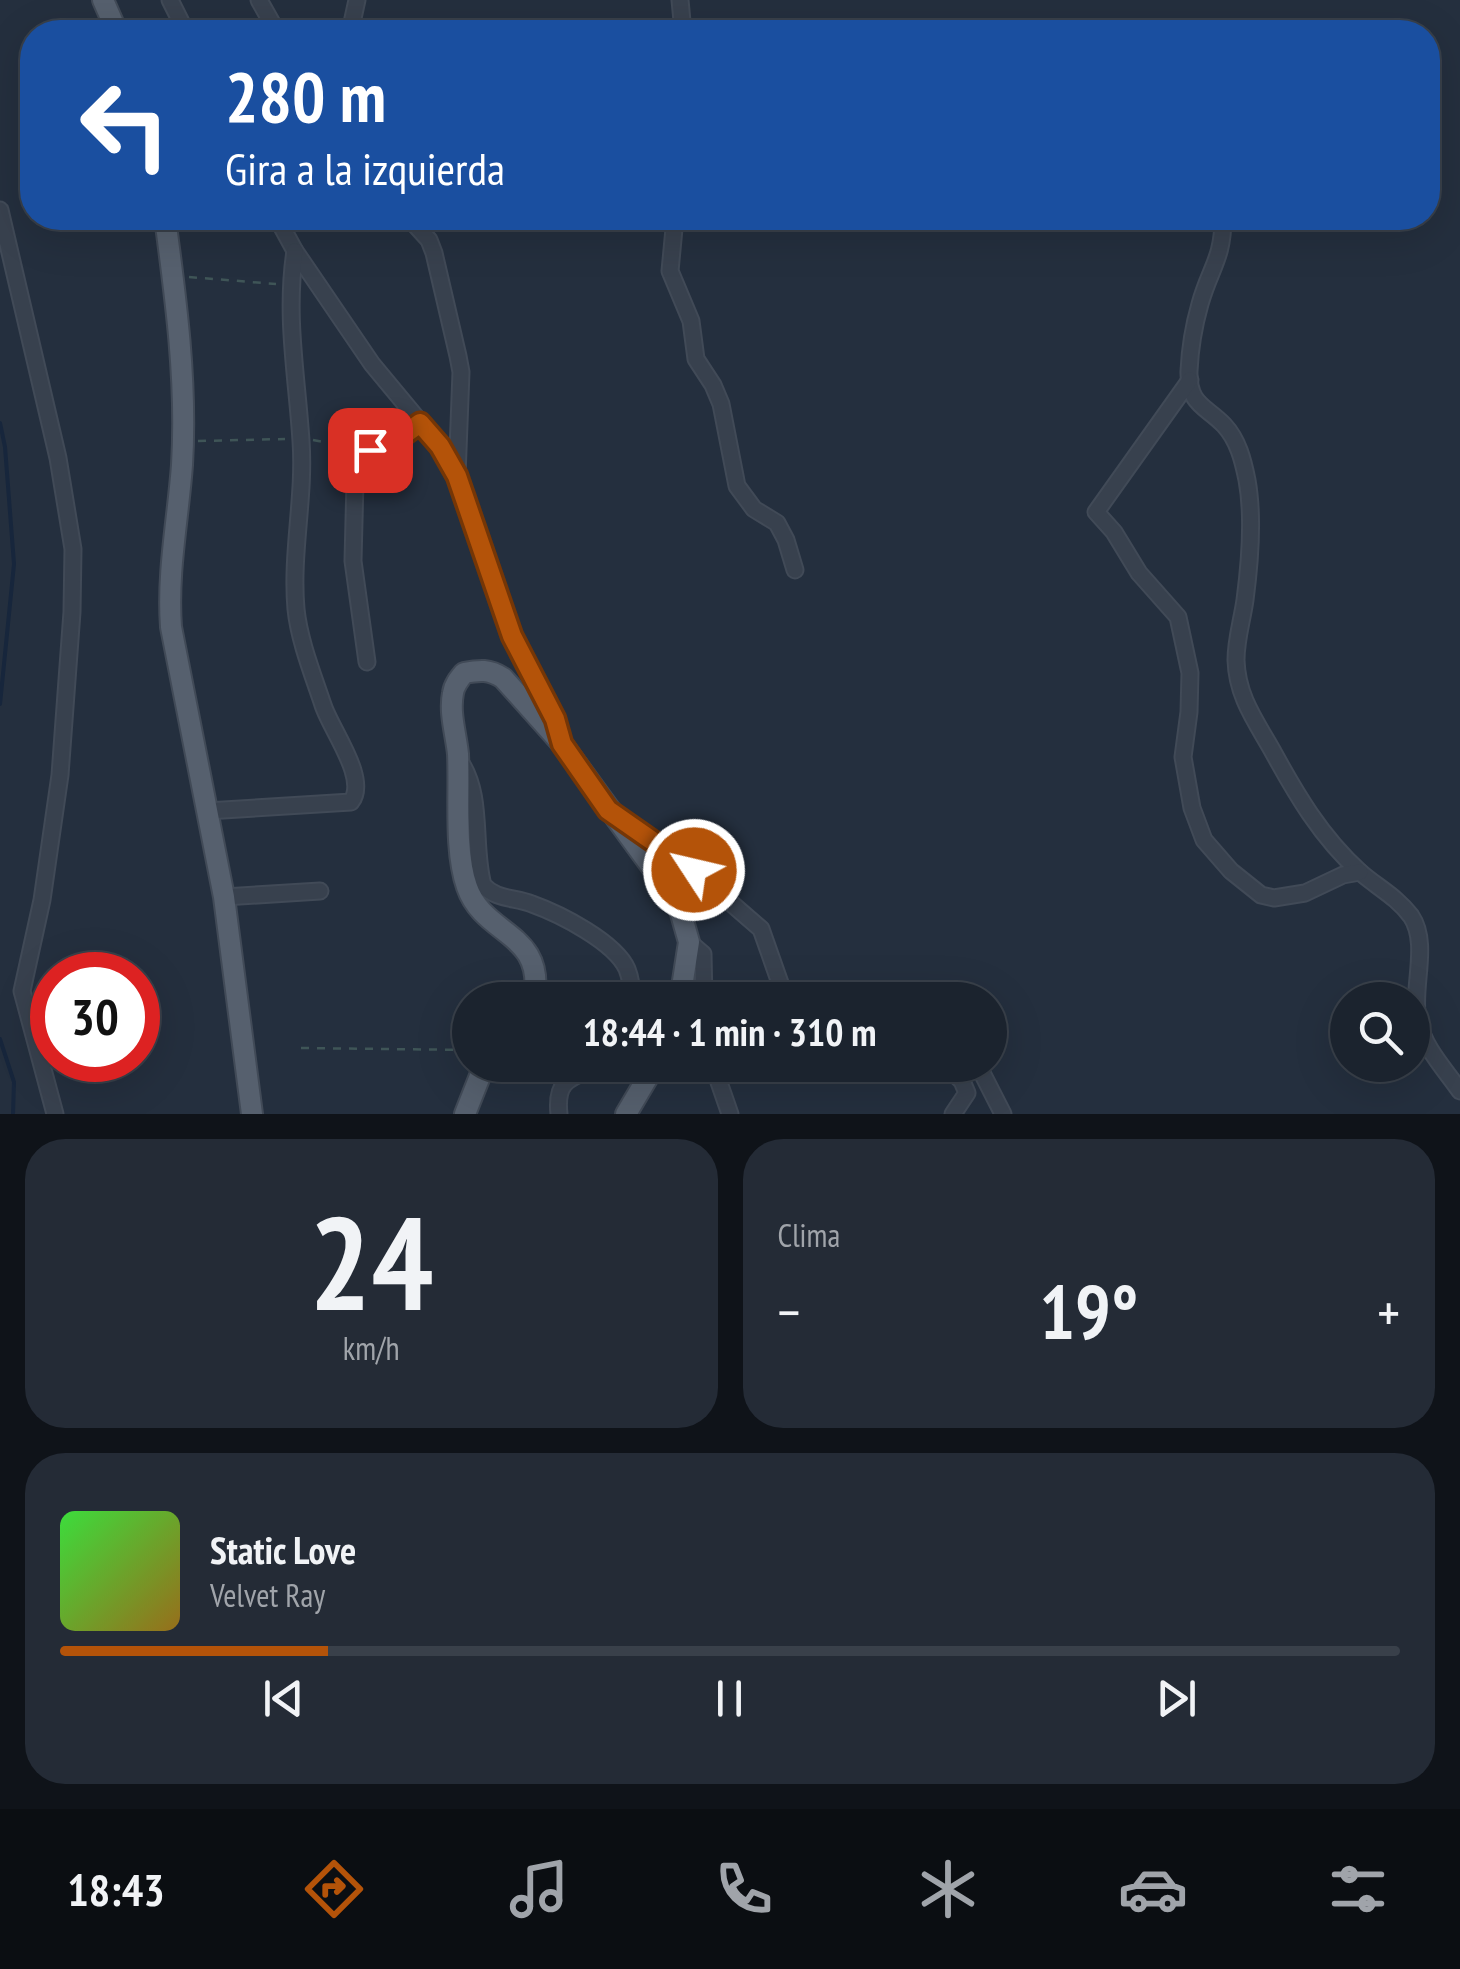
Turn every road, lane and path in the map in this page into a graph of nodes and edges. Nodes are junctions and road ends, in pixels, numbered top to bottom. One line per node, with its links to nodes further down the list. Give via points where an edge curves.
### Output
1 (0, 210): 40 (street, via 73,549 60,776 22,991)
2 (167, 230): 8 (main road)
3 (283, 230): 7 (street)
4 (420, 230): 15 (street, via 434,253 461,372)
5 (674, 230): 16 (street, via 670,271 691,322 696,360 721,404 738,486 754,509 777,523)
6 (1222, 230): 10 (street, via 1219,261 1201,302)
7 (295, 252): 9 (street); 11 (street)
8 (173, 275): 9 (path); 13 (main road)
9 (290, 285): 12 (street)
10 (1190, 380): 22 (street, via 1205,412 1233,438 1248,485 1251,520 1236,664 1244,703 1296,797); 22 (street, via 1096,512 1178,617 1190,673 1183,756 1192,808 1204,840 1261,895 1287,898)
11 (420, 423): 14 (street); 15 (street)
12 (301, 438): 13 (path); 14 (path); 21 (street, via 296,614 357,792 351,802)
13 (182, 441): 21 (main road, via 168,587)
14 (370, 450): 17 (street, via 355,480 353,561)
15 (457, 476): 18 (street, via 512,636)
16 (795, 570)
17 (368, 662)
18 (562, 744): 19 (main road, via 503,678 492,671 464,672 453,688); 20 (main road)
19 (458, 758): 26 (main road, via 466,886 476,905 529,952); 27 (street, via 471,789 484,885 556,915 605,945)
20 (608, 810): 25 (main road, via 678,903); 30 (street, via 694,870 761,929)
21 (207, 811): 24 (main road)
22 (1360, 872): 39 (street, via 1414,919 1417,1019 1426,1046)
23 (320, 892): 24 (street)
24 (224, 896): 41 (main road)
25 (690, 942): 28 (main road); 29 (street, via 703,954)
26 (535, 982)
27 (629, 982)
28 (683, 982)
29 (704, 982)
30 (780, 982)
31 (301, 1048): 32 (path)
32 (452, 1050)
33 (478, 1082): 42 (main road)
34 (565, 1082): 43 (street)
35 (645, 1082): 44 (main road)
36 (720, 1082): 45 (street)
37 (962, 1082): 46 (street, via 967,1093)
38 (987, 1082): 47 (street)
39 (1460, 1091)
40 (55, 1114)
41 (252, 1114)
42 (465, 1114)
43 (559, 1114)
44 (626, 1114)
45 (730, 1114)
46 (953, 1114)
47 (1003, 1114)

